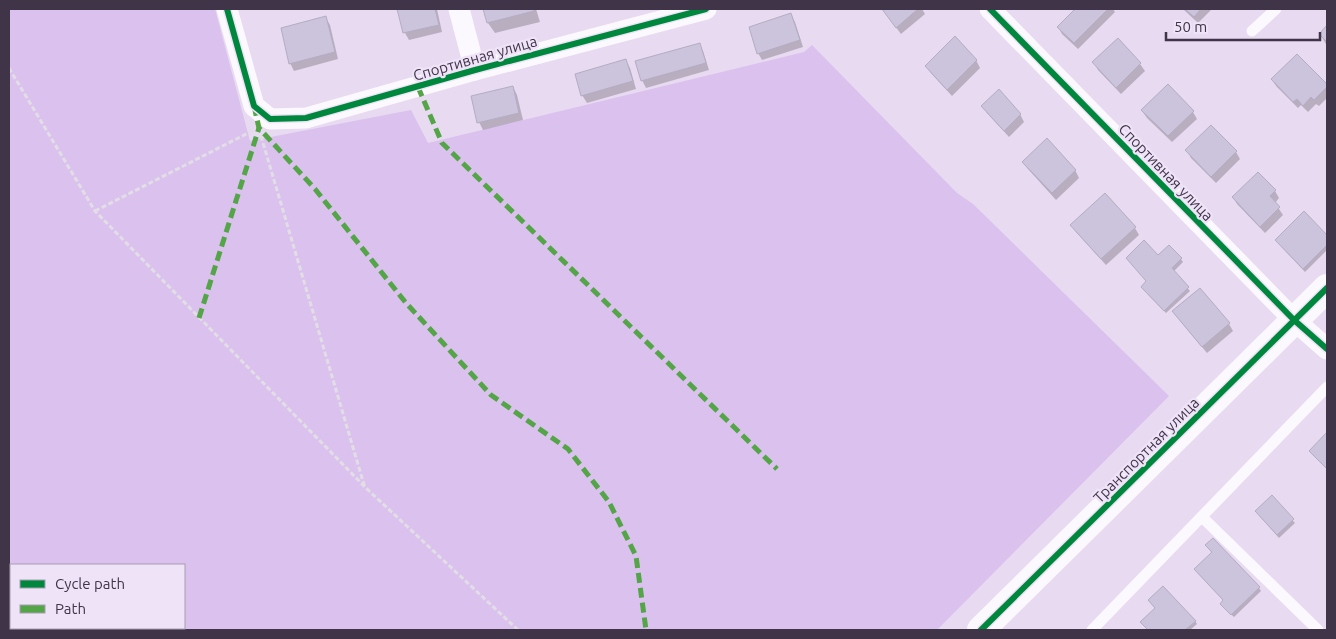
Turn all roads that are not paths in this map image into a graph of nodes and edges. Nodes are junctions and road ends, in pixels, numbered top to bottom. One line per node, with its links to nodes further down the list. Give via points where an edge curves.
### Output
1 (227, 9): 7 (street, Спортивная улица, via 254,106 270,119 306,118)
2 (459, 9): 7 (street)
3 (704, 9): 7 (street, Спортивная улица)
4 (990, 9): 9 (street, Спортивная улица)
5 (1276, 9): 6 (lane)
6 (1252, 31)
7 (475, 70)
8 (1327, 288): 9 (street, Транспортная улица)
9 (1294, 320): 10 (street, Спортивная улица); 13 (street, Транспортная улица)
10 (1327, 349)
11 (1327, 387): 12 (lane)
12 (1202, 517): 14 (lane); 15 (lane)
13 (981, 630)
14 (1092, 630)
15 (1318, 630)

